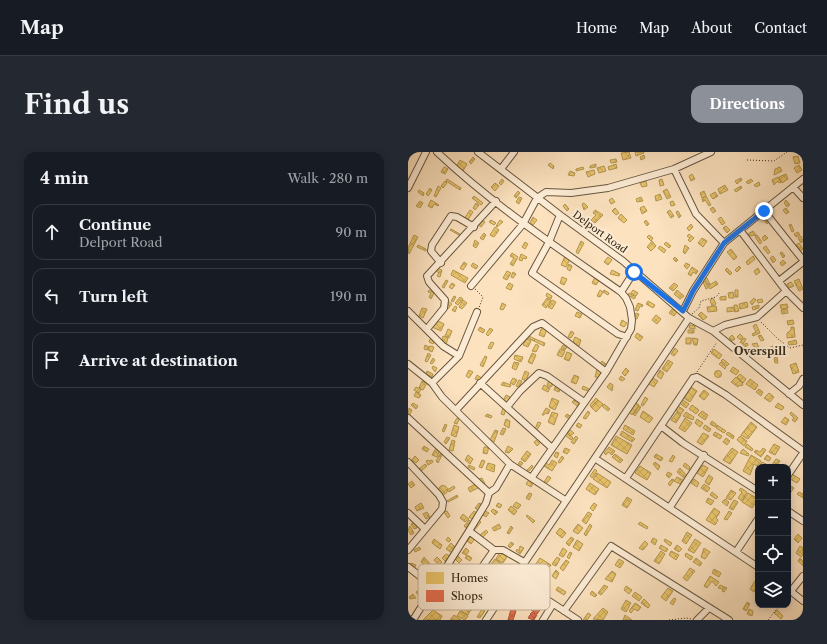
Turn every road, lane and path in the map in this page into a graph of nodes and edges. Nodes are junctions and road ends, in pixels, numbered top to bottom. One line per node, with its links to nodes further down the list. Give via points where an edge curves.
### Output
1 (426, 152): 10 (street)
2 (437, 152): 16 (street)
3 (478, 152): 8 (street, Delport Road)
4 (514, 152): 8 (street)
5 (712, 152): 9 (street)
6 (787, 152): 7 (path, via 774,161)
7 (747, 160)
8 (501, 169): 14 (street, Delport Road)
9 (674, 169): 14 (street, via 608,188 571,193 546,192); 23 (street, via 696,214)
10 (411, 176): 13 (street)
11 (803, 179): 12 (street)
12 (793, 187): 15 (street); 17 (street)
13 (408, 188)
14 (537, 198): 18 (street, Delport Road); 19 (street)
15 (803, 198)
16 (496, 201): 19 (street); 20 (street)
17 (764, 211): 21 (street); 24 (street)
18 (560, 215): 22 (street); 26 (street, Delport Road, via 605,247)
19 (523, 224): 22 (street); 28 (street)
20 (474, 227): 25 (street); 25 (street, via 451,216 432,245 431,251)
21 (740, 230): 23 (street); 27 (street)
22 (549, 242): 30 (street); 40 (street, via 532,274 618,334)
23 (724, 243): 34 (street)
24 (803, 261): 27 (street)
25 (441, 263): 38 (street, via 427,276 429,282 446,300 444,308)
26 (634, 272): 30 (street); 34 (street, Delport Road)
27 (779, 280): 29 (street)
28 (471, 286): 35 (path, via 483,297)
29 (786, 290): 32 (street); 36 (street)
30 (621, 292): 40 (street, via 626,298 632,320)
31 (720, 292): 37 (path, via 716,297 701,301 699,308)
32 (803, 308)
33 (408, 311): 38 (street)
34 (683, 311): 37 (street, Delport Road)
35 (477, 312): 43 (street)
36 (757, 317): 39 (street, via 725,325); 42 (path, via 784,345 790,348)
37 (689, 318): 39 (street, Delport Road); 60 (street)
38 (427, 329): 43 (street, via 443,346)
39 (713, 331): 41 (street, Delport Road)
40 (628, 337): 45 (street)
41 (720, 337): 46 (path); 50 (street, Delport Road)
42 (803, 345)
43 (459, 356): 48 (street)
44 (408, 364): 48 (street)
45 (606, 372): 49 (street, via 542,324 533,326); 51 (street)
46 (693, 378): 56 (street); 58 (street, via 697,377 726,395)
47 (803, 379): 50 (street)
48 (432, 383): 54 (street)
49 (480, 383): 53 (street); 54 (street)
50 (789, 394): 52 (street, Delport Road)
51 (584, 402): 53 (street, via 539,373); 57 (street)
52 (803, 405)
53 (507, 407): 57 (street)
54 (456, 410): 62 (street)
55 (408, 418): 67 (street)
56 (661, 426): 59 (street); 65 (street)
57 (552, 448): 64 (street)
58 (803, 452): 63 (street)
59 (704, 455): 66 (street); 69 (street)
60 (596, 459): 65 (street); 68 (street)
61 (408, 462): 74 (street, via 443,502 442,509)
62 (510, 464): 64 (street); 67 (street, via 496,488)
63 (791, 470)
64 (532, 477): 68 (street)
65 (626, 478): 69 (street)
66 (755, 489)
67 (489, 493): 75 (street)
68 (565, 500): 79 (street)
69 (670, 508): 78 (street)
70 (408, 513): 74 (street)
71 (791, 513): 72 (street)
72 (803, 522)
73 (755, 524): 78 (street)
74 (425, 528): 76 (street)
75 (469, 532): 77 (street); 80 (street)
76 (408, 550)
77 (494, 550): 79 (street, via 503,550); 81 (street)
78 (736, 552): 82 (street)
79 (524, 562)
80 (449, 564)
81 (484, 564)
82 (755, 565)
83 (408, 567): 84 (street)
84 (418, 575)
85 (803, 576): 86 (street)
86 (791, 589)
87 (791, 591): 88 (street)
88 (803, 601)
89 (550, 602): 90 (street)
90 (553, 604): 93 (street); 97 (street)
91 (709, 608): 97 (street, via 611,546); 103 (street); 104 (street)
92 (778, 608): 105 (path)
93 (550, 609)
94 (419, 610): 98 (street)
95 (493, 610): 99 (street)
96 (549, 610): 100 (street)
97 (564, 611): 101 (street)
98 (412, 620)
99 (486, 620)
100 (543, 620)
101 (578, 620)
102 (669, 620): 103 (path)
103 (697, 620)
104 (728, 620)
105 (768, 620)

